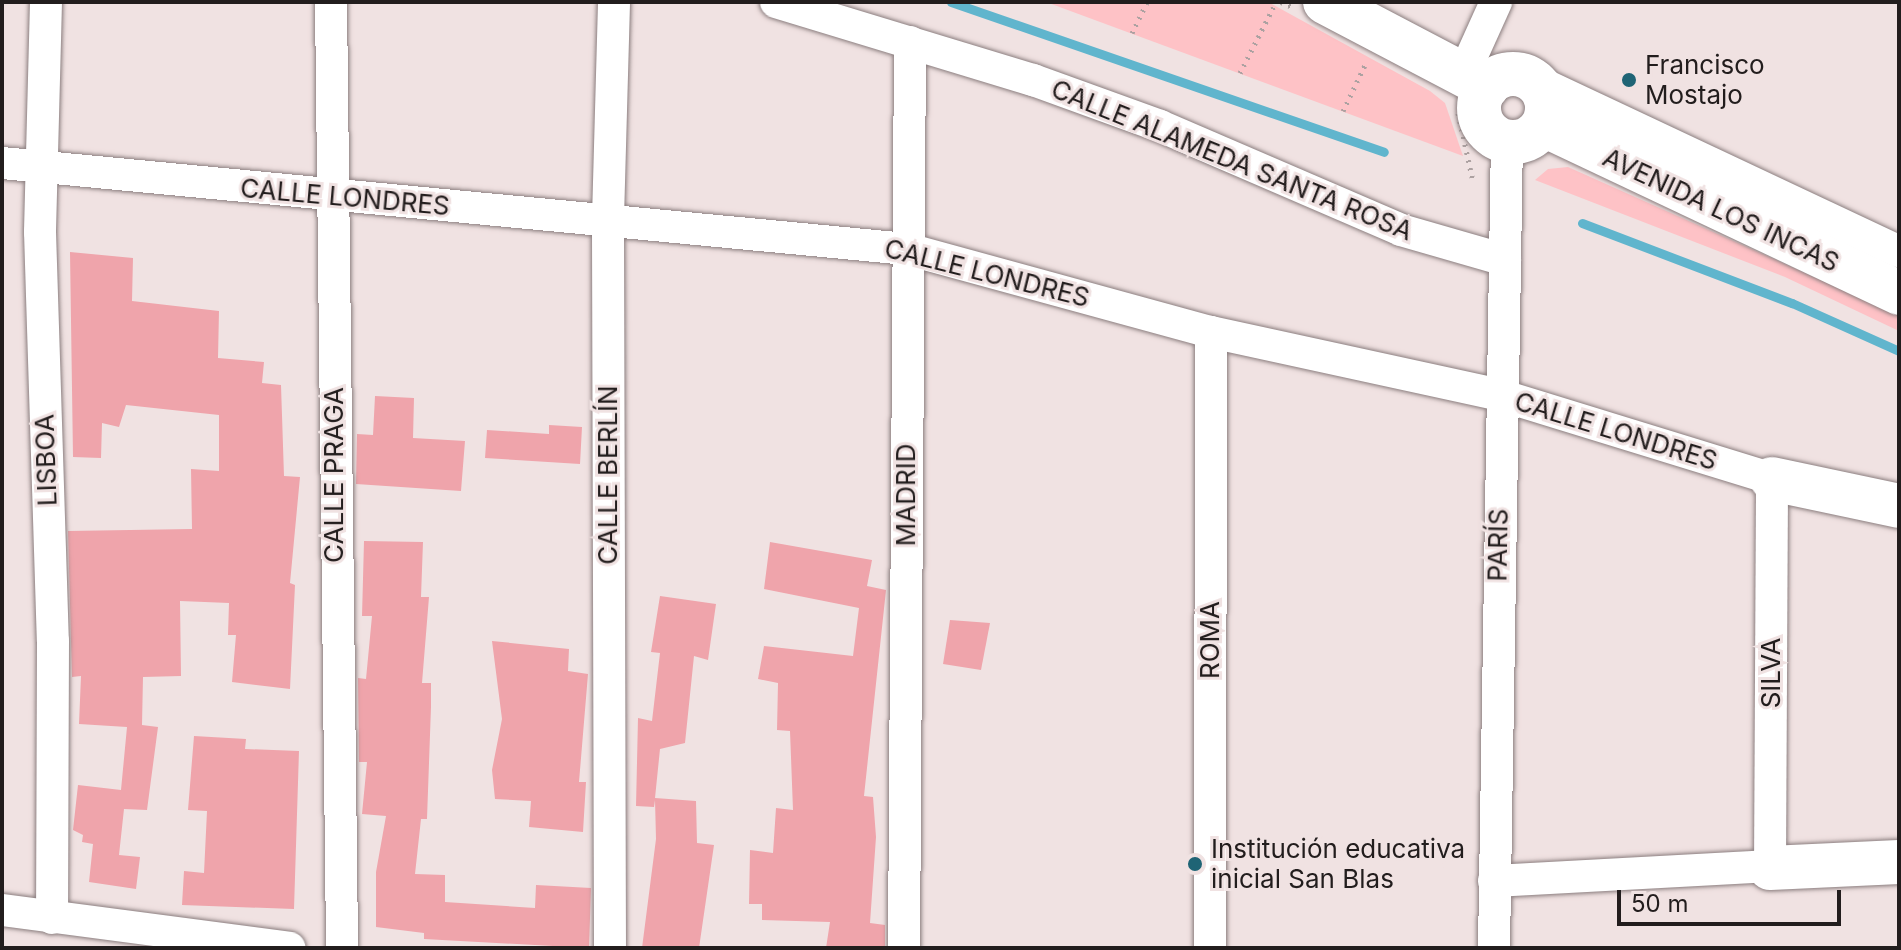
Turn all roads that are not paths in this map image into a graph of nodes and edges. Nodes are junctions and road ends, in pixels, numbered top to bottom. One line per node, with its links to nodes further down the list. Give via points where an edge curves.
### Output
1 (46, 2): 12 (street, LISBOA)
2 (331, 2): 13 (street, CALLE PRAGA)
3 (614, 2): 14 (street, CALLE BERLÍN)
4 (776, 2): 7 (street, CALLE ALAMEDA SANTA ROSA)
5 (1325, 2): 9 (main road)
6 (1496, 2): 9 (street)
7 (910, 42): 15 (street, MADRID); 17 (street, CALLE ALAMEDA SANTA ROSA, via 1160,126 1401,230)
8 (1530, 78): 9 (main road); 10 (main road, via 1545,94); 16 (street)
9 (1475, 80): 10 (main road, via 1480,120)
10 (1525, 134): 17 (street, PARÍS); 18 (main road, AVENIDA LOS INCAS)
11 (2, 163): 12 (street, CALLE LONDRES)
12 (43, 168): 13 (street, CALLE LONDRES); 29 (street, LISBOA)
13 (332, 197): 14 (street, CALLE LONDRES); 31 (street, CALLE PRAGA)
14 (608, 218): 15 (street, CALLE LONDRES); 32 (street, CALLE BERLÍN)
15 (907, 249): 19 (street, CALLE LONDRES); 33 (street, MADRID)
16 (1899, 252)
17 (1505, 260): 20 (street, PARÍS)
18 (1899, 293)
19 (1211, 332): 20 (street, CALLE LONDRES); 34 (street, ROMA)
20 (1500, 395): 21 (street, CALLE LONDRES); 27 (street, PARÍS)
21 (1772, 479): 22 (main road); 23 (street, CALLE LONDRES); 26 (street, SILVA)
22 (1899, 506)
23 (1899, 520)
24 (1899, 845): 26 (street)
25 (1899, 862): 26 (main road)
26 (1770, 868): 27 (street)
27 (1494, 881): 35 (street, PARÍS)
28 (2, 910): 29 (street)
29 (52, 918): 30 (street)
30 (290, 948)
31 (342, 948)
32 (610, 948)
33 (904, 948)
34 (1210, 948)
35 (1494, 948)

